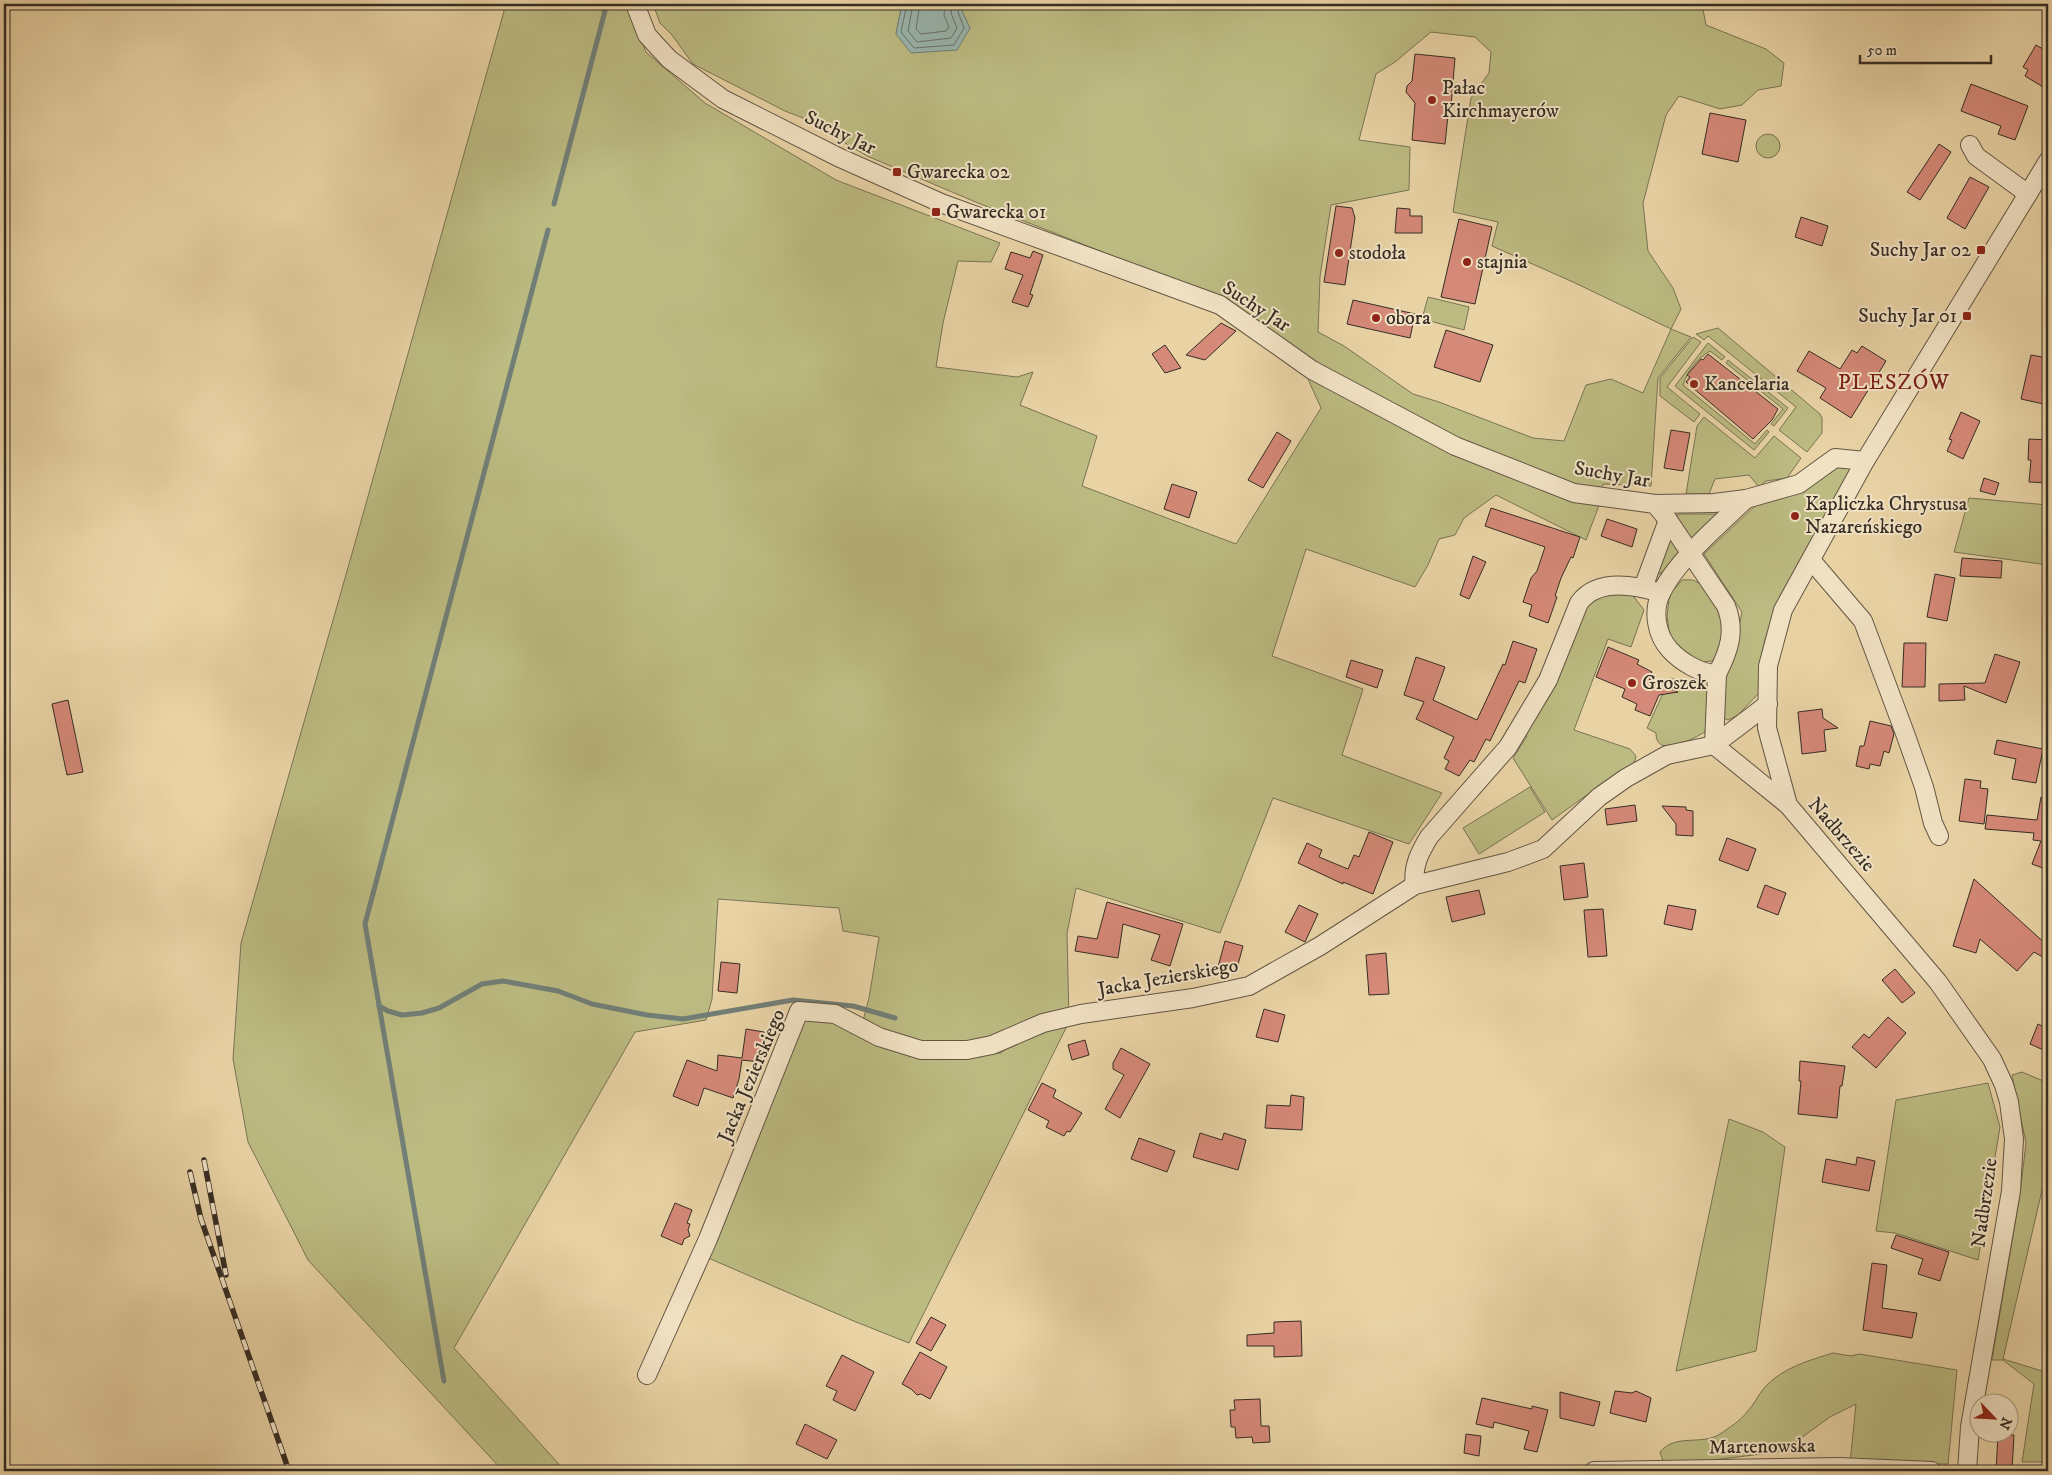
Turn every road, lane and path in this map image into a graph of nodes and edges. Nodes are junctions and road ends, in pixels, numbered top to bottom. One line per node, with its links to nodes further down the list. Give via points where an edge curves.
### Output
1 (635, 4): 7 (street, Suchy Jar, via 647,35 693,79 722,99 838,157 978,217 1220,305 1312,370 1455,446 1574,493)
2 (1970, 145): 4 (street, via 1976,156)
3 (2048, 160): 4 (street, Nadbrzezie)
4 (2028, 194): 5 (street, Nadbrzezie)
5 (1865, 461): 6 (street, Suchy Jar, via 1835,458 1798,484); 10 (street, Nadbrzezie)
6 (1746, 499): 7 (street, Suchy Jar); 9 (street)
7 (1655, 504): 8 (street)
8 (1668, 520): 9 (street); 11 (street)
9 (1690, 554): 12 (street); 13 (street, via 1730,615 1731,638 1726,658)
10 (1811, 560): 14 (street, Nadbrzezie, via 1783,610 1768,666); 17 (street, via 1863,622)
11 (1643, 588): 12 (street); 18 (street, via 1594,589 1579,603 1548,680 1508,747 1429,837 1415,866)
12 (1661, 594): 13 (street, via 1656,618 1663,642 1676,656 1708,674)
13 (1717, 674): 15 (street)
14 (1768, 704): 15 (street); 16 (street, Nadbrzezie, via 1767,728)
15 (1714, 744): 16 (street); 18 (street, via 1667,755 1626,778 1599,797 1543,848 1508,862)
16 (1788, 805): 22 (street, Nadbrzezie, via 1938,982 1992,1058 2009,1102 2014,1139 2011,1191 1970,1427)
17 (1939, 836)
18 (1415, 885): 19 (street, Jacka Jezierskiego, via 1320,946 1249,986 1193,998 1081,1014 1044,1023 992,1045 967,1050 921,1050 879,1037 835,1014 799,1011 708,1239)
19 (647, 1375)
20 (1594, 1471): 21 (street, Martenowska, via 1839,1467)
21 (1932, 1471)
22 (1967, 1471)

